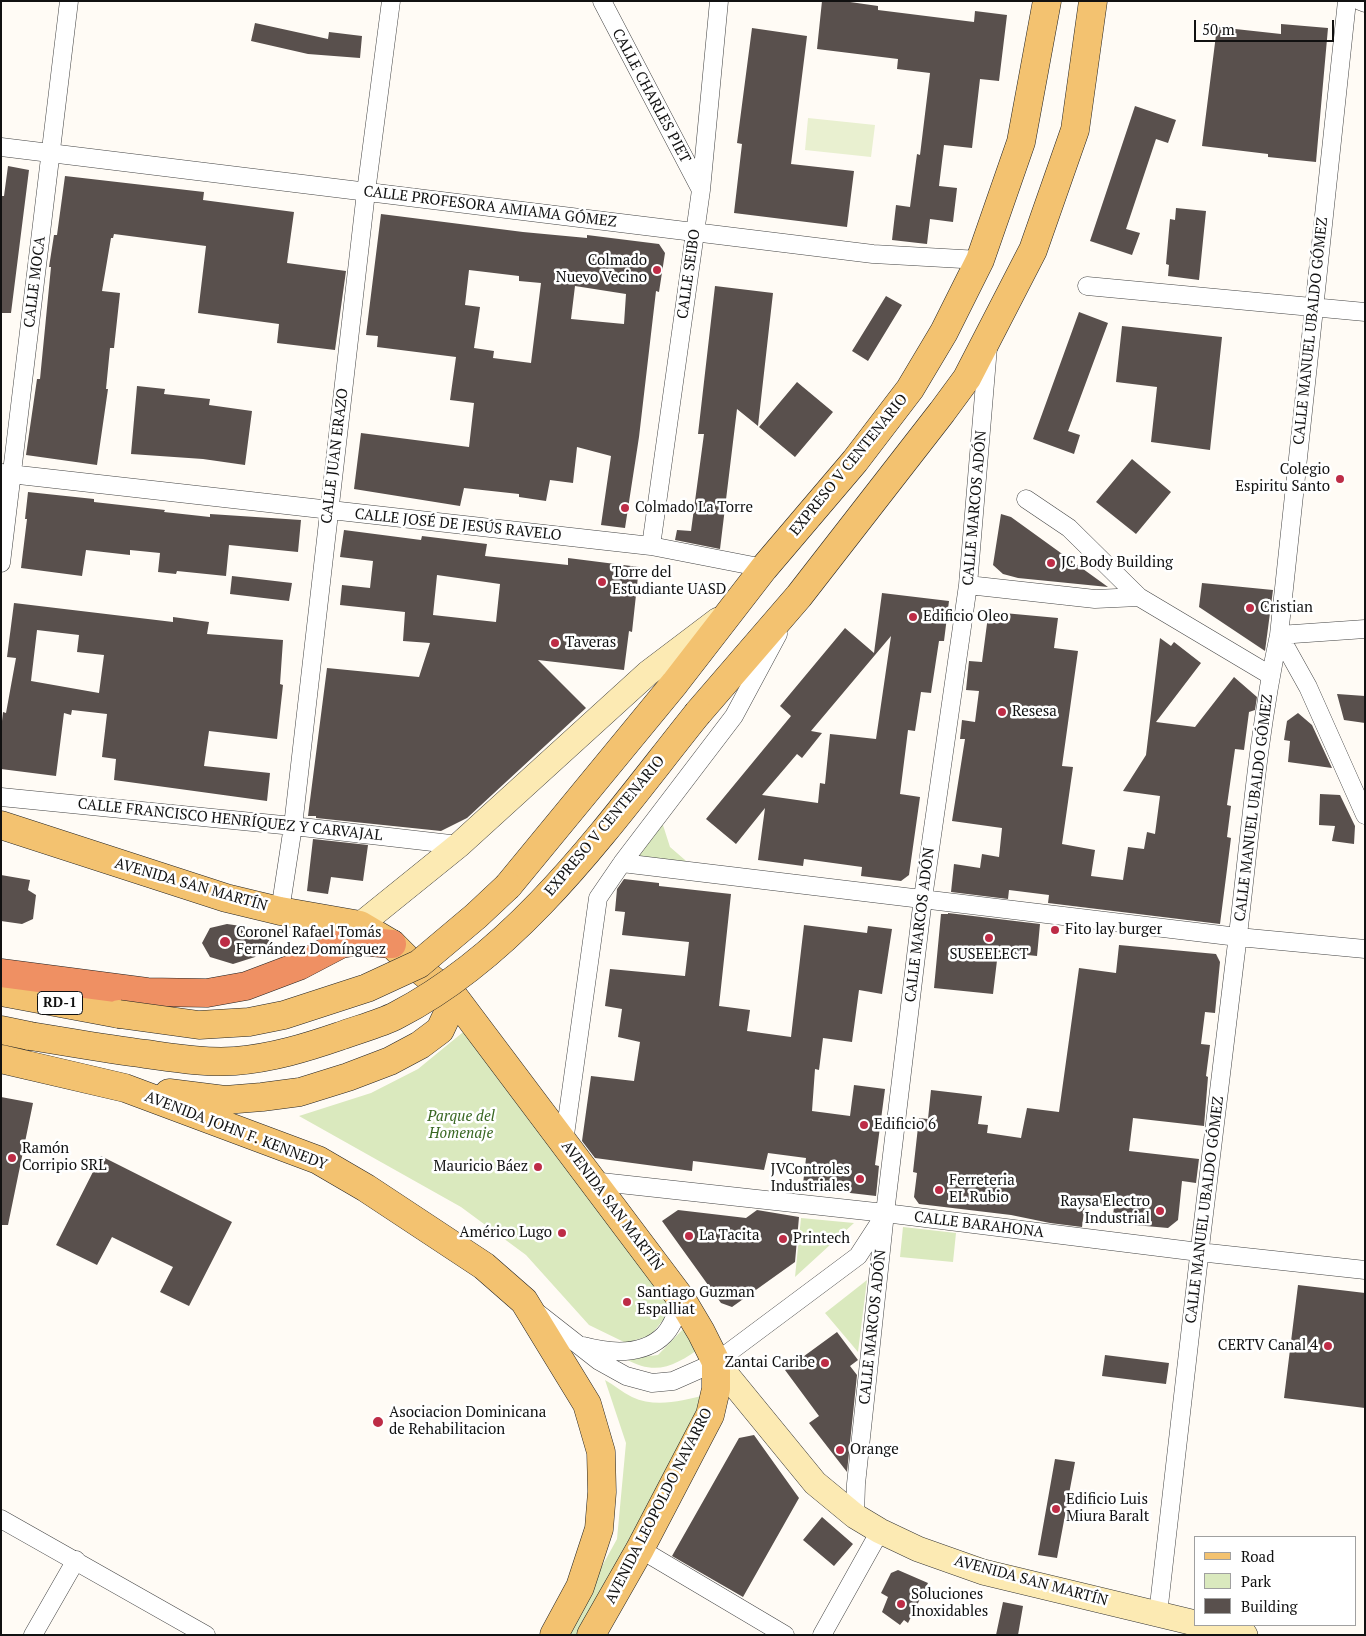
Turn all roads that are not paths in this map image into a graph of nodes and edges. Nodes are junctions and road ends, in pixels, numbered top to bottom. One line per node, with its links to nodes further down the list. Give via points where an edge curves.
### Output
1 (69, 1): 11 (street, CALLE MOCA)
2 (391, 1): 13 (street, CALLE JUAN ERAZO)
3 (602, 1): 12 (street, CALLE CHARLES PIET)
4 (718, 1): 12 (street, CALLE SEIBO)
5 (1347, 1): 17 (street, CALLE MANUEL UBALDO GÓMEZ)
6 (1360, 1): 7 (street)
7 (1365, 3)
8 (1047, 7): 15 (main road, EXPRESO V CENTENARIO, via 1021,142)
9 (1092, 10): 19 (main road, EXPRESO V CENTENARIO, via 1075,130 1033,250)
10 (1, 147): 11 (street, CALLE PROFESORA AMIAMA GÓMEZ)
11 (50, 153): 13 (street, CALLE PROFESORA AMIAMA GÓMEZ); 20 (street, CALLE MOCA)
12 (701, 190): 14 (street, CALLE SEIBO)
13 (366, 192): 14 (street, CALLE PROFESORA AMIAMA GÓMEZ); 22 (street, CALLE JUAN ERAZO)
14 (694, 231): 15 (street, CALLE PROFESORA AMIAMA GÓMEZ, via 873,254); 23 (street, CALLE SEIBO)
15 (980, 260): 25 (main road, EXPRESO V CENTENARIO, via 944,332 910,389 855,461)
16 (1087, 286): 17 (street)
17 (1314, 306): 18 (street); 31 (street, CALLE MANUEL UBALDO GÓMEZ)
18 (1365, 312)
19 (989, 334): 26 (street, CALLE MARCOS ADÓN); 27 (main road, EXPRESO V CENTENARIO, via 967,378)
20 (7, 474): 22 (street, CALLE JOSÉ DE JESÚS RAVELO); 24 (street, CALLE MOCA)
21 (1026, 499): 28 (street, via 1069,528)
22 (329, 510): 23 (street, CALLE JOSÉ DE JESÚS RAVELO); 36 (street, CALLE JUAN ERAZO)
23 (651, 546): 25 (street, CALLE JOSÉ DE JESÚS RAVELO)
24 (1, 563)
25 (764, 568): 29 (main road, EXPRESO V CENTENARIO)
26 (968, 586): 28 (street, via 1096,599); 39 (street, CALLE MARCOS ADÓN)
27 (799, 596): 38 (street, EXPRESO V CENTENARIO, via 734,716); 48 (main road, EXPRESO V CENTENARIO, bridge, via 698,713 569,873 478,962 396,1016 278,1056 234,1061 192,1061)
28 (1138, 597): 32 (street)
29 (734, 607): 37 (main road, EXPRESO V CENTENARIO, via 648,673); 46 (main road, EXPRESO V CENTENARIO / RD-1, bridge, via 508,886 419,964 367,988 249,1022 198,1024 119,1014)
30 (1365, 629): 31 (street)
31 (1279, 635): 32 (street, CALLE MANUEL UBALDO GÓMEZ); 34 (street, via 1308,687)
32 (1270, 675): 42 (street, CALLE MANUEL UBALDO GÓMEZ)
33 (1, 797): 36 (street, CALLE FRANCISCO HENRÍQUEZ Y CARVAJAL)
34 (1365, 814)
35 (1, 825): 40 (main road, AVENIDA SAN MARTÍN, via 226,898)
36 (293, 826): 37 (street, CALLE FRANCISCO HENRÍQUEZ Y CARVAJAL); 40 (street, CALLE JUAN ERAZO)
37 (459, 845): 41 (main road, EXPRESO V CENTENARIO)
38 (622, 863): 39 (street); 51 (street, EXPRESO V CENTENARIO, via 598,898)
39 (923, 898): 42 (street); 53 (street, CALLE MARCOS ADÓN)
40 (280, 910): 41 (main road, AVENIDA SAN MARTÍN)
41 (360, 925): 43 (main road, AVENIDA SAN MARTÍN)
42 (1238, 937): 44 (street); 54 (street, CALLE MANUEL UBALDO GÓMEZ)
43 (392, 944): 45 (highway, via 359,941 341,944 299,966 246,986 207,993 147,992); 47 (main road, AVENIDA SAN MARTÍN)
44 (1365, 950)
45 (1, 973)
46 (1, 992)
47 (455, 998): 50 (main road, via 440,1030 420,1045 390,1062 300,1092 225,1100); 51 (main road, AVENIDA SAN MARTÍN)
48 (1, 1030)
49 (1, 1059): 50 (main road, AVENIDA JOHN F. KENNEDY)
50 (125, 1088): 57 (main road, AVENIDA JOHN F. KENNEDY, via 318,1160 484,1266)
51 (564, 1142): 52 (main road, AVENIDA SAN MARTÍN)
52 (592, 1181): 53 (street, CALLE BARAHONA); 56 (main road, AVENIDA SAN MARTÍN)
53 (885, 1213): 54 (street, CALLE BARAHONA); 59 (street, via 858,1256); 60 (street, CALLE MARCOS ADÓN)
54 (1199, 1252): 55 (street, CALLE BARAHONA); 65 (street, CALLE MANUEL UBALDO GÓMEZ)
55 (1365, 1270)
56 (682, 1300): 58 (street, via 666,1334 651,1346 604,1351); 59 (main road, AVENIDA SAN MARTÍN)
57 (524, 1302): 58 (street); 70 (main road, via 587,1404 602,1452 599,1529 580,1587)
58 (575, 1344): 59 (street, via 626,1376 652,1383 673,1381)
59 (716, 1362): 60 (main road, AVENIDA SAN MARTÍN, via 815,1483); 63 (main road, AVENIDA LEOPOLDO NAVARRO, via 716,1389 710,1415)
60 (855, 1516): 62 (main road, AVENIDA SAN MARTÍN)
61 (1, 1519): 64 (street)
62 (880, 1531): 65 (main road, AVENIDA SAN MARTÍN, via 918,1549 983,1572); 73 (street)
63 (640, 1549): 71 (main road, AVENIDA LEOPOLDO NAVARRO); 72 (street)
64 (76, 1560): 68 (street); 69 (street)
65 (1158, 1614): 66 (main road, AVENIDA SAN MARTÍN)
66 (1194, 1623)
67 (1207, 1626): 74 (main road)
68 (33, 1635)
69 (206, 1635)
70 (554, 1635)
71 (591, 1635)
72 (785, 1635)
73 (822, 1635)
74 (1245, 1635)

